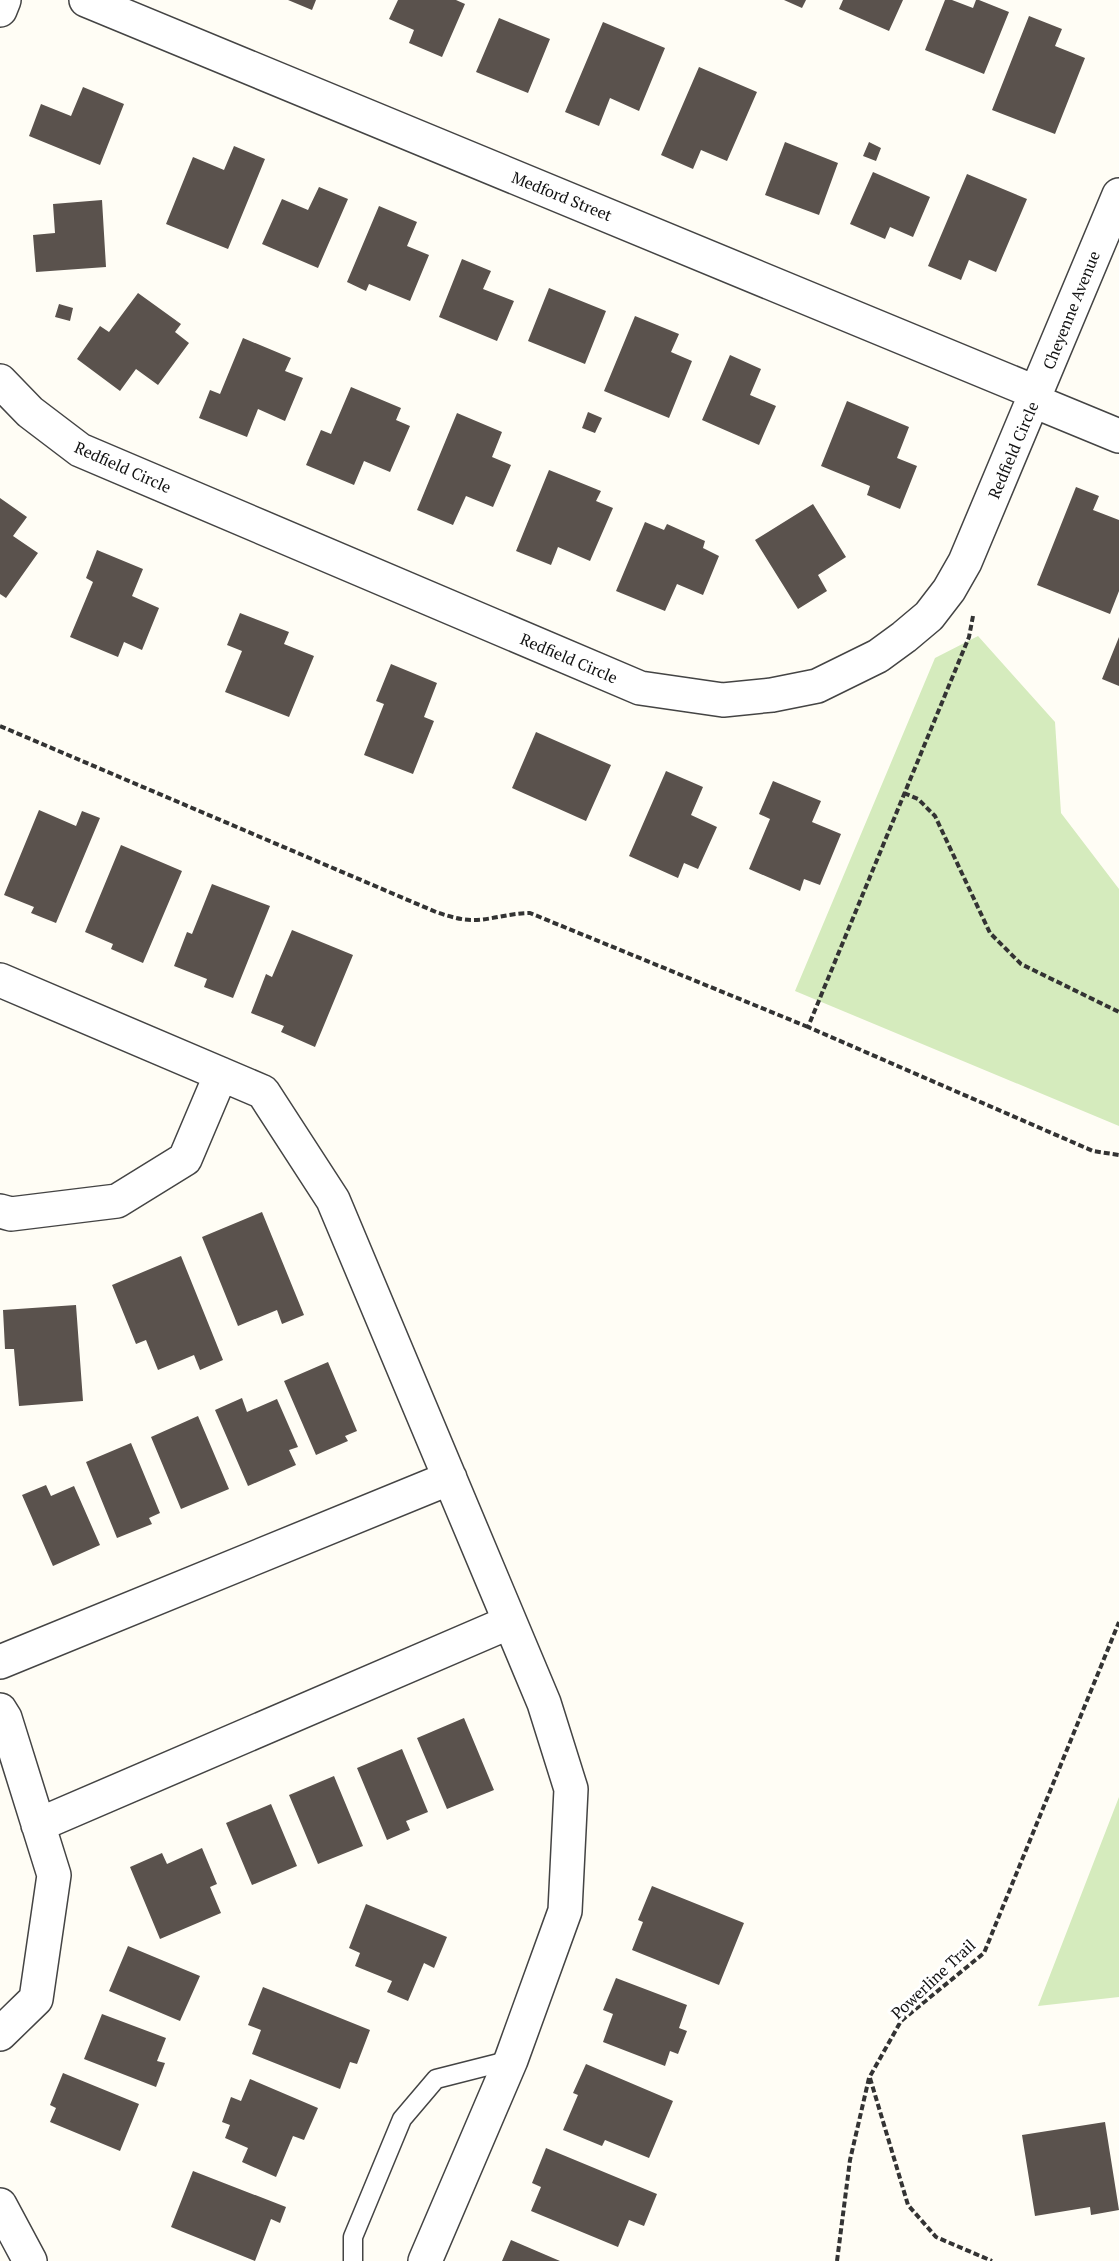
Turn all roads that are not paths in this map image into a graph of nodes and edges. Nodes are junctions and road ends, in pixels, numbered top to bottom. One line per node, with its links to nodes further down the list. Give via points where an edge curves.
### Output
1 (4, 0): 3 (street)
2 (86, 0): 6 (street, Medford Street)
3 (0, 10)
4 (1119, 195): 6 (street, Cheyenne Avenue)
5 (0, 381): 6 (street, Redfield Circle, via 30,412 80,450 640,688 723,700 817,686 878,656 929,616 965,562)
6 (1036, 397): 7 (street, Medford Street)
7 (1119, 436)
8 (0, 981): 9 (street)
9 (221, 1074): 10 (street, via 185,1159 117,1201 11,1214); 11 (street, via 264,1092 333,1200)
10 (0, 1211)
11 (450, 1478): 12 (street); 13 (street)
12 (510, 1622): 15 (street); 17 (street, via 544,1703 571,1789 565,1911)
13 (0, 1662)
14 (0, 1710): 15 (street)
15 (38, 1824): 16 (street, via 54,1875 36,1999)
16 (0, 2034)
17 (511, 2060): 20 (lane, via 436,2079 402,2119 353,2237); 21 (street)
18 (0, 2205): 19 (street)
19 (30, 2261)
20 (353, 2261)
21 (425, 2261)

